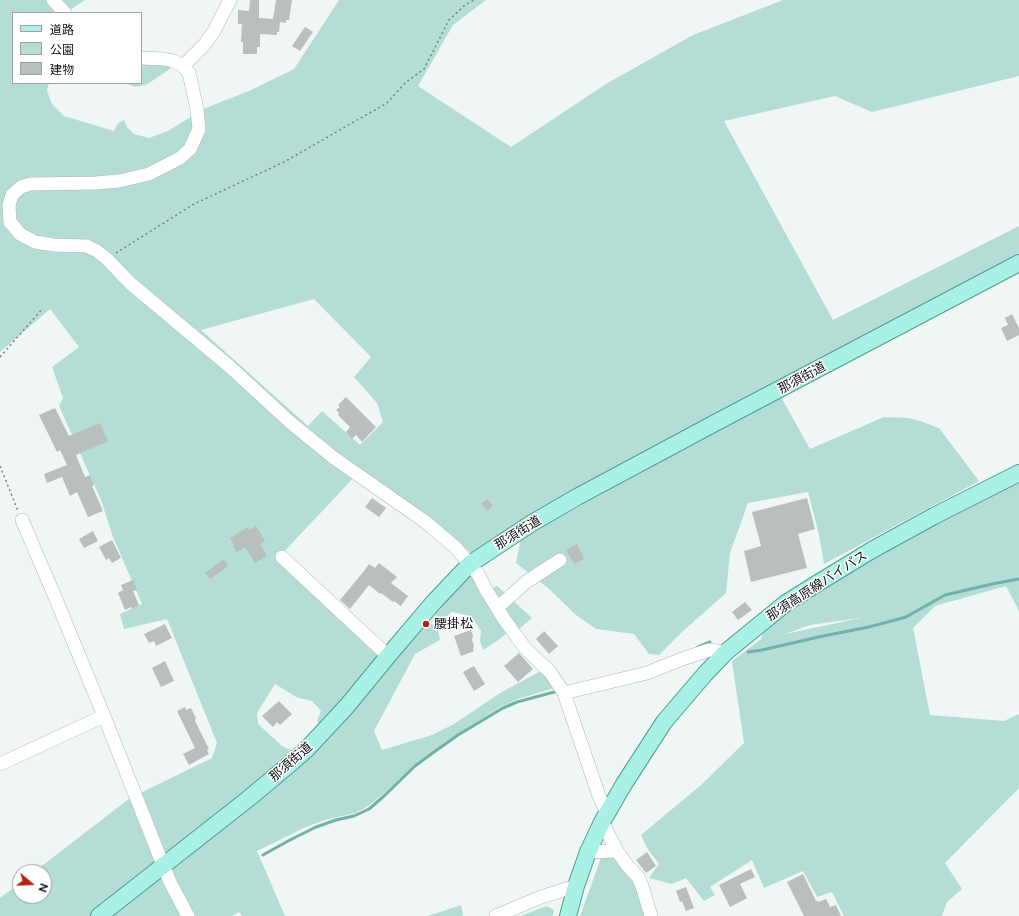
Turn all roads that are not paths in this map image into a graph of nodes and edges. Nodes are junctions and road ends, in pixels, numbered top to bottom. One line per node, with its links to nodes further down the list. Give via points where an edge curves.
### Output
1 (53, 0): 3 (street)
2 (230, 0): 5 (street, via 214,31)
3 (64, 12)
4 (142, 58): 5 (street, via 164,59)
5 (183, 66): 11 (street, via 189,73 199,129 190,149 180,158 149,174 119,181 30,184 21,187 12,195 9,205 10,222 20,234 35,242 86,246 98,251 130,283 229,366 291,423 334,458 428,523)
6 (1019, 263): 11 (main road, 那須街道, via 577,497)
7 (1019, 473): 13 (main road, 那須高原線バイパス, via 872,550 786,603)
8 (22, 520): 16 (street)
9 (282, 557): 14 (street)
10 (560, 560): 12 (street, via 526,582)
11 (470, 564): 12 (street); 14 (main road, 那須街道)
12 (497, 608): 15 (street, via 525,648 550,672)
13 (726, 652): 15 (street, via 710,650 647,673); 18 (main road, 那須高原線バイパス, via 664,722)
14 (388, 656): 21 (main road, 那須街道, via 306,750)
15 (564, 693): 18 (street)
16 (104, 716): 17 (street); 21 (street)
17 (0, 764)
18 (605, 817): 19 (street); 20 (main road, 那須高原線バイパス)
19 (617, 851): 20 (street); 27 (street, via 638,878)
20 (588, 852): 22 (main road, 那須高原線バイパス)
21 (163, 865): 23 (main road, 那須街道); 24 (street)
22 (576, 886): 25 (street); 26 (main road, 那須高原線バイパス)
23 (99, 916)
24 (188, 916)
25 (496, 916)
26 (568, 916)
27 (651, 916)

